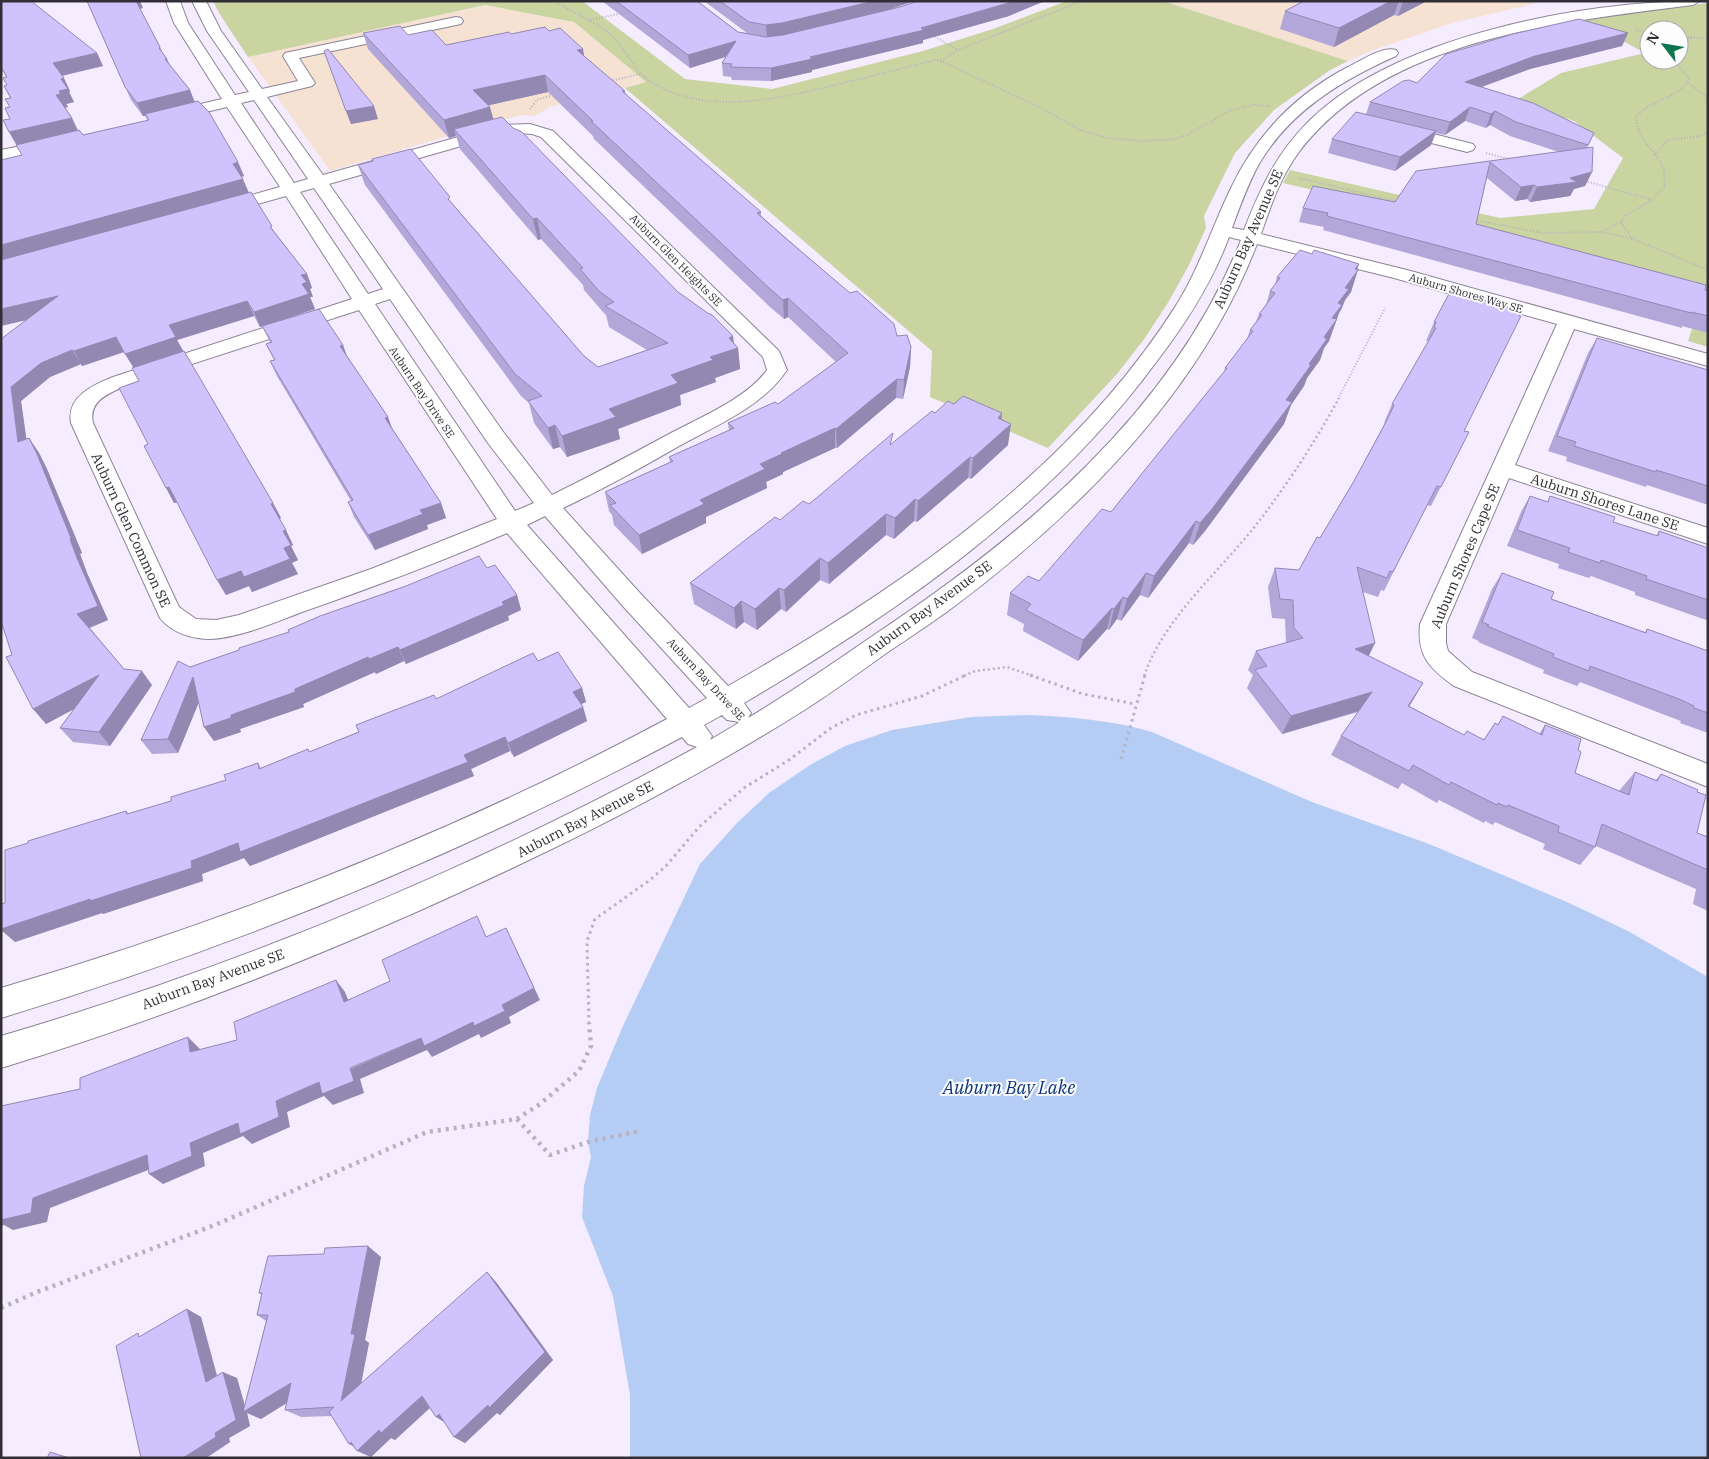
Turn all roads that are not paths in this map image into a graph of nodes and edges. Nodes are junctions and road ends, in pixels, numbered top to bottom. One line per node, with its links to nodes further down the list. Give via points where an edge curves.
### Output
1 (173, 1): 8 (street, Auburn Bay Drive SE, via 180,23)
2 (198, 1): 7 (street, Auburn Bay Drive SE)
3 (1610, 1): 5 (street, Auburn Bay Avenue SE)
4 (1693, 1): 5 (street, Auburn Bay Avenue SE)
5 (1571, 12): 9 (street, Auburn Bay Avenue SE, via 1510,17 1443,34 1373,60 1335,80); 10 (street, Auburn Bay Avenue SE, via 1418,60 1353,92)
6 (456, 21): 7 (street, via 290,56 307,83)
7 (257, 95): 8 (street); 16 (street, Auburn Bay Drive SE)
8 (230, 101): 11 (street); 17 (street, Auburn Bay Drive SE)
9 (1300, 106): 10 (street); 19 (street, Auburn Bay Avenue SE, via 1274,130 1253,160)
10 (1337, 115): 20 (street, Auburn Bay Avenue SE, via 1305,134 1283,163 1265,196)
11 (155, 120)
12 (1383, 126): 14 (street)
13 (70, 141): 15 (street)
14 (1466, 147)
15 (1, 155)
16 (318, 182): 17 (street, Auburn Glen Heights SE); 21 (street, Auburn Bay Drive SE); 26 (street, Auburn Glen Heights SE, via 501,130 539,130 547,134 772,355 777,370 760,389 704,424 589,487)
17 (289, 190): 18 (street, Auburn Glen Heights SE); 22 (street, Auburn Bay Drive SE)
18 (205, 214)
19 (1223, 231): 20 (street, Auburn Shores Way SE); 29 (street, Auburn Bay Avenue SE, via 1198,287 1161,346 1084,436 1035,485 912,583 792,663)
20 (1251, 238): 23 (street, Auburn Shores Way SE, via 1400,274); 31 (street, Auburn Bay Avenue SE, via 1220,305 1166,389 1097,466 1049,513 943,602 803,698)
21 (394, 292): 22 (street, Auburn Glen Common SE); 26 (street, Auburn Bay Drive SE, via 496,438)
22 (363, 303): 27 (street, Auburn Bay Drive SE); 27 (street, Auburn Glen Common SE, via 120,381 101,390 81,410 82,422 174,619 184,626 198,629 236,626 368,579)
23 (1568, 321): 24 (street, Auburn Shores Way SE); 25 (street, Auburn Shores Cape SE)
24 (1708, 360)
25 (1502, 468): 28 (street, Auburn Shores Lane SE); 33 (street, Auburn Shores Cape SE, via 1433,624 1431,641 1435,653 1444,666 1463,679)
26 (548, 505): 27 (street, Auburn Glen Common SE); 29 (street, Auburn Bay Drive SE)
27 (512, 522): 30 (street, Auburn Bay Drive SE)
28 (1708, 536)
29 (725, 701): 30 (street, Auburn Bay Avenue SE); 31 (street, Auburn Bay Drive SE)
30 (685, 723): 32 (street, Auburn Bay Drive SE); 34 (street, Auburn Bay Avenue SE, via 462,833 307,898 194,940)
31 (753, 728): 32 (street, Auburn Bay Avenue SE)
32 (713, 751): 35 (street, Auburn Bay Avenue SE, via 630,798 512,856 355,925 209,983)
33 (1708, 776)
34 (1, 1003)
35 (1, 1052)

